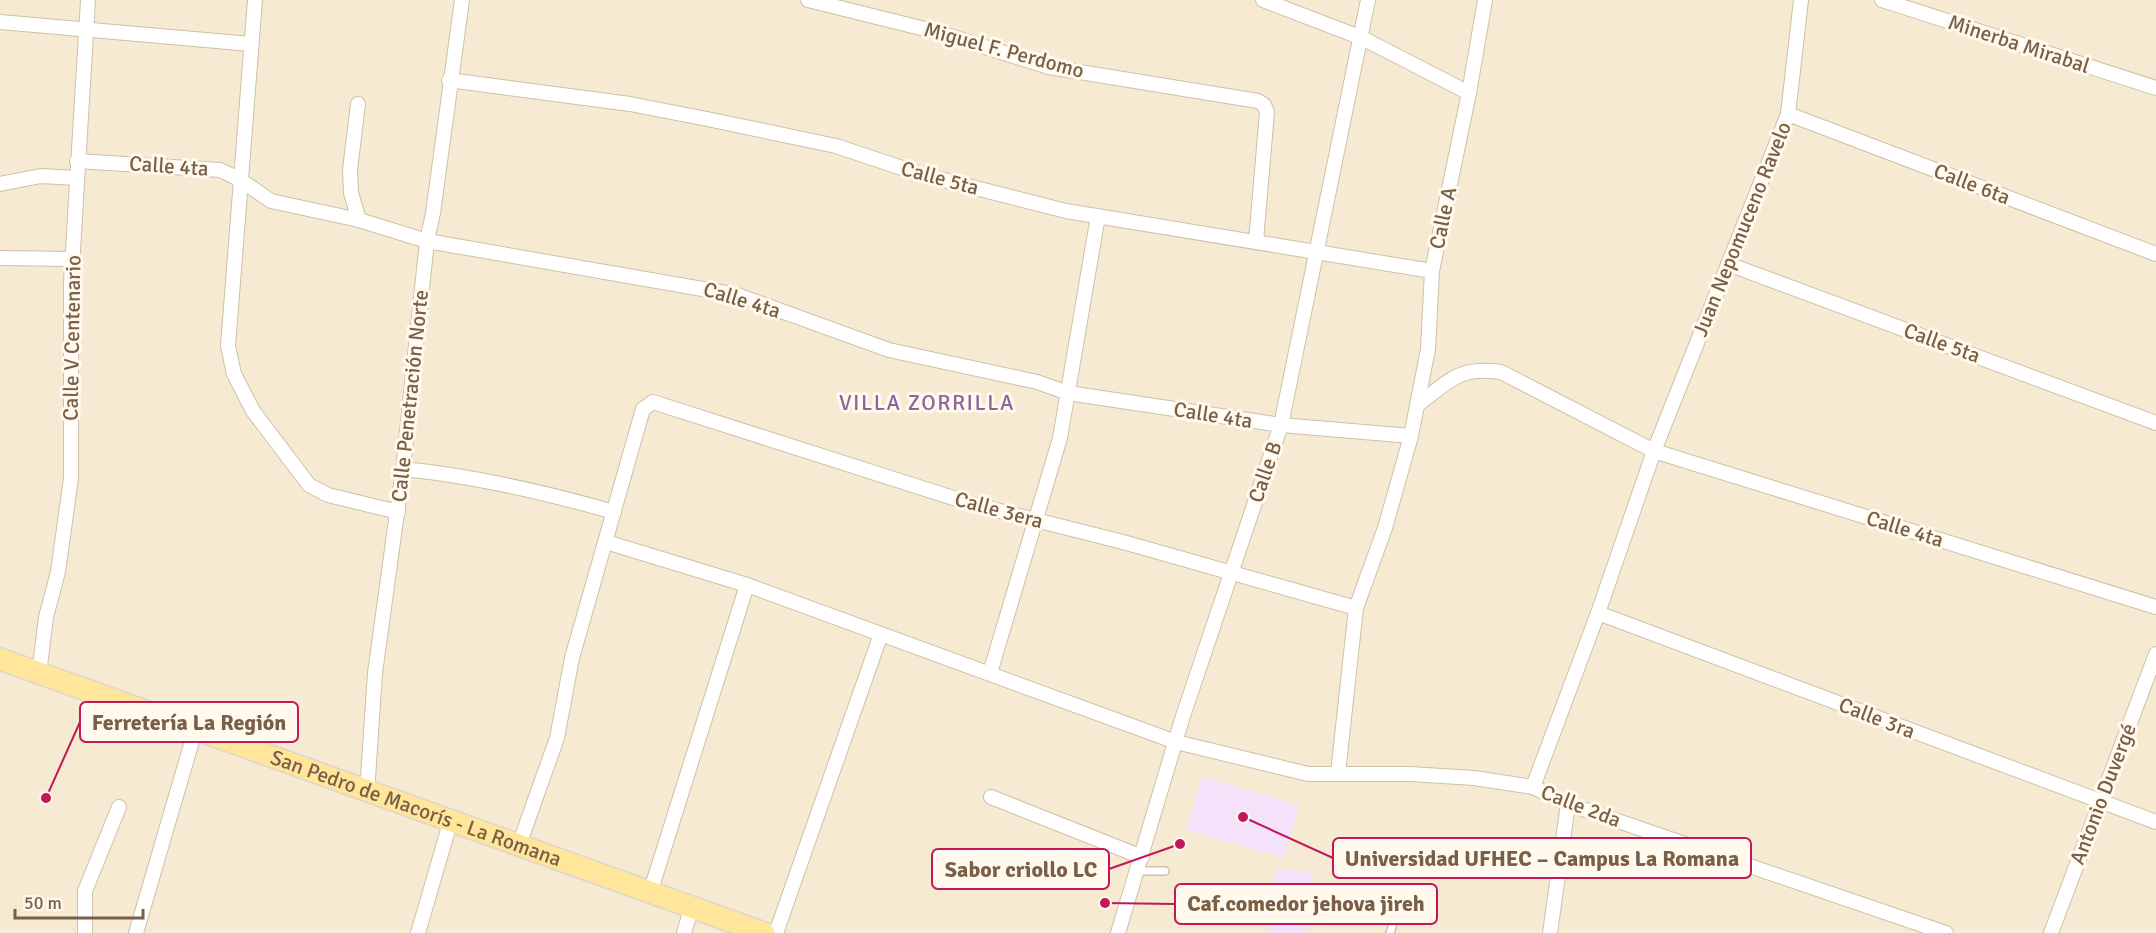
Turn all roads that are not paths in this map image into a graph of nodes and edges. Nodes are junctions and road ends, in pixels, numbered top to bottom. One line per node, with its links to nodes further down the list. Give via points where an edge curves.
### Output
1 (88, 0): 11 (street, Calle V Centenario)
2 (255, 0): 13 (street)
3 (462, 0): 14 (street, Calle Penetración Norte)
4 (808, 0): 26 (street, Miguel F. Perdomo, via 937,32 1049,67 1258,101 1267,112)
5 (1263, 0): 12 (street)
6 (1368, 0): 12 (street, Calle B)
7 (1485, 0): 16 (street, Calle A)
8 (1801, 0): 18 (street, Juan Nepomuceno Ravelo)
9 (1882, 0): 15 (street, Minerba Mirabal)
10 (0, 22): 11 (street)
11 (86, 28): 13 (street); 19 (street, Calle V Centenario)
12 (1362, 38): 16 (street); 27 (street, Calle B)
13 (251, 44): 21 (street)
14 (449, 80): 23 (street, Calle 5ta, via 630,104 774,132 836,146 920,174); 25 (street, Calle Penetración Norte)
15 (2156, 88)
16 (1469, 93): 32 (street, Calle A)
17 (358, 104): 24 (street, via 350,170 351,193)
18 (1788, 114): 28 (street, Calle 6ta); 31 (street, Juan Nepomuceno Ravelo)
19 (77, 161): 20 (street, Calle V Centenario); 21 (street, Calle 4ta, via 219,170)
20 (76, 177): 22 (street, via 41,176); 30 (street, Calle V Centenario)
21 (239, 179): 24 (street, Calle 4ta, via 272,201); 40 (street, via 228,346 234,374 254,411 309,486 328,495)
22 (0, 184)
23 (1098, 216): 26 (street, Calle 5ta); 33 (street)
24 (360, 220): 25 (street, Calle 4ta)
25 (427, 241): 33 (street, Calle 4ta, via 737,295 889,350 1037,382); 39 (street, Calle Penetración Norte)
26 (1256, 241): 27 (street, Calle 5ta)
27 (1316, 250): 32 (street, Calle 5ta); 36 (street, Calle B)
28 (2156, 254)
29 (0, 258): 30 (street)
30 (73, 259): 53 (street, Calle V Centenario, via 71,478)
31 (1728, 264): 35 (street, Calle 5ta); 38 (street, Juan Nepomuceno Ravelo)
32 (1432, 271): 34 (street, Calle A, via 1428,349)
33 (1068, 393): 36 (street, Calle 4ta); 42 (street, via 1060,438)
34 (1417, 405): 37 (street, Calle A); 38 (street, Calle 4ta, via 1461,372 1501,372)
35 (2156, 423)
36 (1281, 425): 37 (street, Calle 4ta); 44 (street, Calle B)
37 (1411, 436): 46 (street, Calle A, via 1385,528)
38 (1654, 451): 47 (street, Calle 4ta); 48 (street, Juan Nepomuceno Ravelo)
39 (403, 469): 40 (street, Calle Penetración Norte); 41 (street, via 520,487)
40 (398, 512): 58 (street, Calle Penetración Norte, via 375,673)
41 (614, 512): 42 (street, Calle 3era, via 643,409 660,402 972,504); 43 (street)
42 (1036, 520): 44 (street, Calle 3era); 52 (street)
43 (606, 542): 45 (street, Calle 2da); 65 (street, via 572,658 557,738)
44 (1230, 572): 46 (street, Calle 3era); 55 (street, Calle B)
45 (747, 585): 49 (street, Calle 2da); 69 (street)
46 (1356, 608): 56 (street, Calle A)
47 (2156, 608)
48 (1598, 613): 57 (street, Juan Nepomuceno Ravelo); 60 (street, Calle 3ra)
49 (881, 634): 52 (street, Calle 2da); 77 (street)
50 (2156, 654): 60 (street, Antonio Duvergé)
51 (0, 659): 53 (main road, San Pedro de Macorís - La Romana)
52 (990, 673): 55 (street, Calle 2da)
53 (39, 674): 54 (main road, San Pedro de Macorís - La Romana)
54 (195, 730): 58 (main road, San Pedro de Macorís - La Romana); 73 (street)
55 (1176, 742): 56 (street, Calle 2da, via 1308,774); 66 (street, Calle B)
56 (1338, 773): 57 (street, Calle 2da, via 1474,778)
57 (1533, 787): 61 (street, Calle 2da)
58 (367, 793): 63 (main road, San Pedro de Macorís - La Romana)
59 (991, 796): 66 (street)
60 (2100, 803): 64 (street, Calle 3ra); 82 (street, Antonio Duvergé)
61 (1568, 804): 80 (street); 81 (street, Calle 2da)
62 (119, 807): 72 (street, via 85,891)
63 (450, 822): 65 (main road, San Pedro de Macorís - La Romana); 74 (street)
64 (2156, 822)
65 (519, 845): 69 (main road, San Pedro de Macorís - La Romana)
66 (1142, 857): 67 (street, Calle B)
67 (1137, 871): 68 (lane); 78 (street, Calle B)
68 (1165, 871)
69 (650, 893): 71 (main road, San Pedro de Macorís - La Romana)
70 (1402, 895): 79 (lane)
71 (692, 906): 75 (street); 76 (main road, San Pedro de Macorís - La Romana)
72 (85, 933)
73 (136, 933)
74 (418, 933)
75 (684, 933)
76 (764, 933)
77 (777, 933)
78 (1118, 933)
79 (1390, 933)
80 (1550, 933)
81 (1946, 933)
82 (2051, 933)

